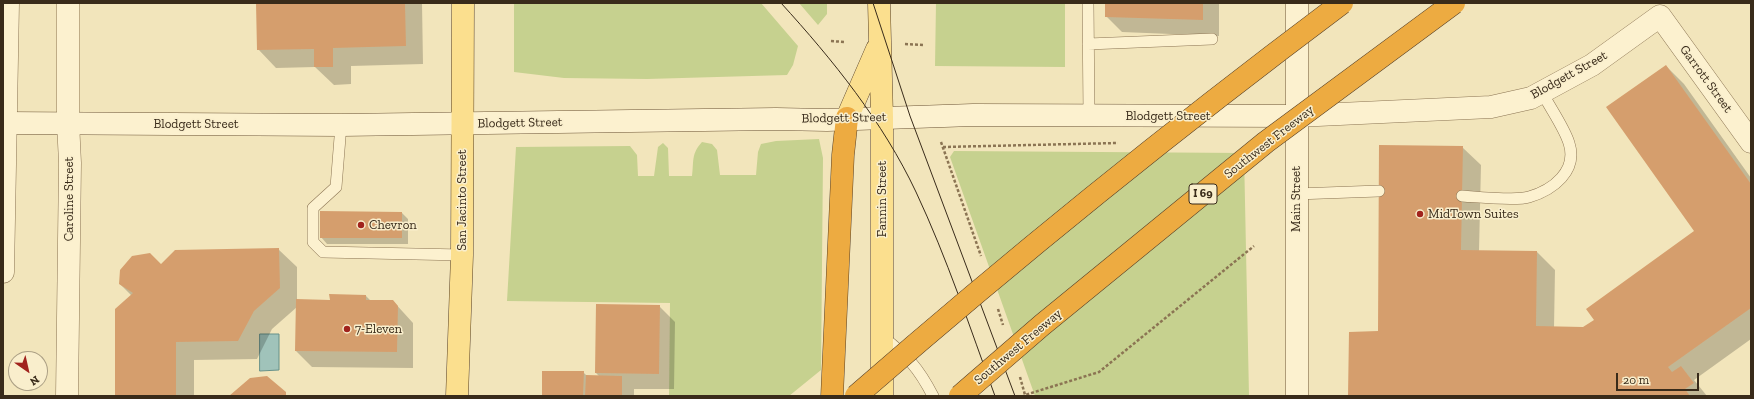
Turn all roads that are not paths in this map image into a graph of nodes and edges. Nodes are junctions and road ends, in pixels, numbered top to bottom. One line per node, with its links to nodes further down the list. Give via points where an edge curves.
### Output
1 (8, 3): 19 (street)
2 (68, 3): 18 (street, Caroline Street)
3 (463, 3): 20 (main road, San Jacinto Street)
4 (879, 3): 11 (main road, Fannin Street)
5 (1088, 3): 12 (lane)
6 (1297, 3): 15 (street, Main Street)
7 (1342, 3): 32 (highway, bridge, via 1225,90 964,302)
8 (1454, 3): 35 (highway, Southwest Freeway / I 69, bridge, via 1266,142 1042,325)
9 (1660, 16): 13 (street, Blodgett Street, via 1592,65); 22 (street, Garrott Street)
10 (1212, 39): 12 (lane)
11 (880, 44): 16 (main road, Fannin Street); 17 (main road)
12 (1088, 44): 14 (lane)
13 (1542, 92): 15 (street, Blodgett Street, via 1531,98 1491,107); 25 (lane, via 1569,143 1572,158 1565,176 1550,189 1528,198)
14 (1089, 115): 15 (street, Blodgett Street); 16 (street, Blodgett Street)
15 (1296, 116): 24 (street, Main Street)
16 (882, 117): 17 (street, Blodgett Street); 28 (main road, Fannin Street)
17 (847, 118): 20 (street, Blodgett Street); 31 (highway, via 842,162)
18 (68, 122): 19 (street, Blodgett Street); 21 (street, Blodgett Street); 29 (street, Caroline Street, via 70,163)
19 (4, 123): 27 (street)
20 (462, 123): 21 (street, Blodgett Street); 26 (main road, San Jacinto Street)
21 (341, 125): 26 (lane, via 336,187 313,208 313,242 324,252)
22 (1751, 142)
23 (1379, 191): 24 (lane)
24 (1296, 194): 36 (street, Main Street)
25 (1462, 196)
26 (462, 255): 30 (main road, San Jacinto Street)
27 (3, 272)
28 (883, 337): 33 (main road, Fannin Street); 34 (lane, via 901,351 920,372)
29 (67, 396)
30 (457, 396)
31 (832, 396)
32 (856, 396)
33 (882, 396)
34 (933, 396)
35 (960, 396)
36 (1297, 396)

